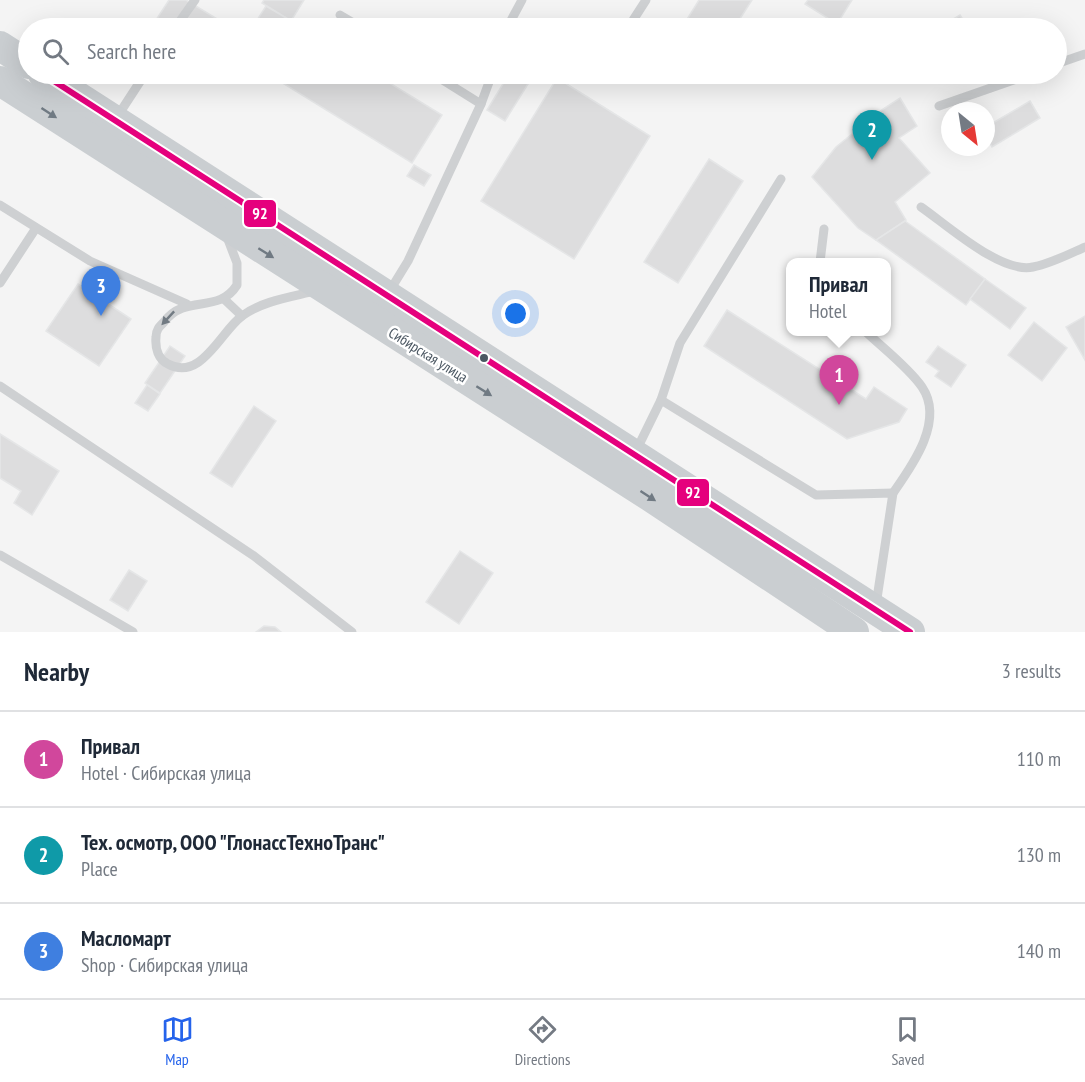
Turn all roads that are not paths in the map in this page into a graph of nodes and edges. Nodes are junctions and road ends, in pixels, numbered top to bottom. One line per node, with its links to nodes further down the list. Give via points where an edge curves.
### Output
1 (195, 0): 5 (lane)
2 (522, 0): 7 (lane)
3 (646, 0): 8 (lane)
4 (340, 15): 6 (lane)
5 (182, 18)
6 (345, 18)
7 (512, 18)
8 (634, 18)
9 (0, 46): 11 (main road)
10 (1085, 54): 12 (lane)
11 (18, 58)
12 (1067, 60)
13 (0, 81): 24 (main road, Сибирская улица, one-way to 24)
14 (59, 84): 21 (main road, Сибирская улица)
15 (138, 84): 21 (lane)
16 (449, 84): 19 (lane)
17 (488, 84): 19 (lane)
18 (1002, 84): 20 (lane)
19 (481, 104): 34 (lane, via 408,261)
20 (939, 106)
21 (115, 119): 22 (main road, Сибирская улица)
22 (205, 176): 24 (main road); 34 (main road, Сибирская улица)
23 (781, 178): 40 (lane, via 680,343)
24 (188, 203): 27 (main road, Сибирская улица)
25 (0, 205): 28 (lane)
26 (921, 207): 30 (lane, via 999,261 1017,268 1033,267)
27 (224, 226): 33 (main road, Сибирская улица, one-way to 33); 35 (lane, via 238,277 232,293)
28 (36, 228): 32 (lane); 36 (lane, via 90,261)
29 (824, 229): 31 (lane)
30 (1085, 247)
31 (820, 258)
32 (0, 283)
33 (324, 289): 37 (lane, via 278,300); 47 (main road, Сибирская улица, one-way to 47, via 651,497)
34 (387, 294): 41 (main road, Сибирская улица)
35 (224, 299): 36 (lane); 37 (lane)
36 (187, 304): 37 (lane, one-way to 37, via 172,312 156,331 159,357 176,368 200,362)
37 (242, 316)
38 (870, 336): 42 (lane, via 922,388 929,405 929,424 912,466)
39 (0, 386): 46 (lane, via 254,556)
40 (661, 400): 41 (lane); 42 (lane, via 816,495)
41 (634, 453): 44 (main road, Сибирская улица)
42 (893, 493): 44 (lane)
43 (0, 555): 45 (lane)
44 (876, 610): 48 (main road, Сибирская улица)
45 (133, 632)
46 (352, 632)
47 (854, 632)
48 (910, 632)

